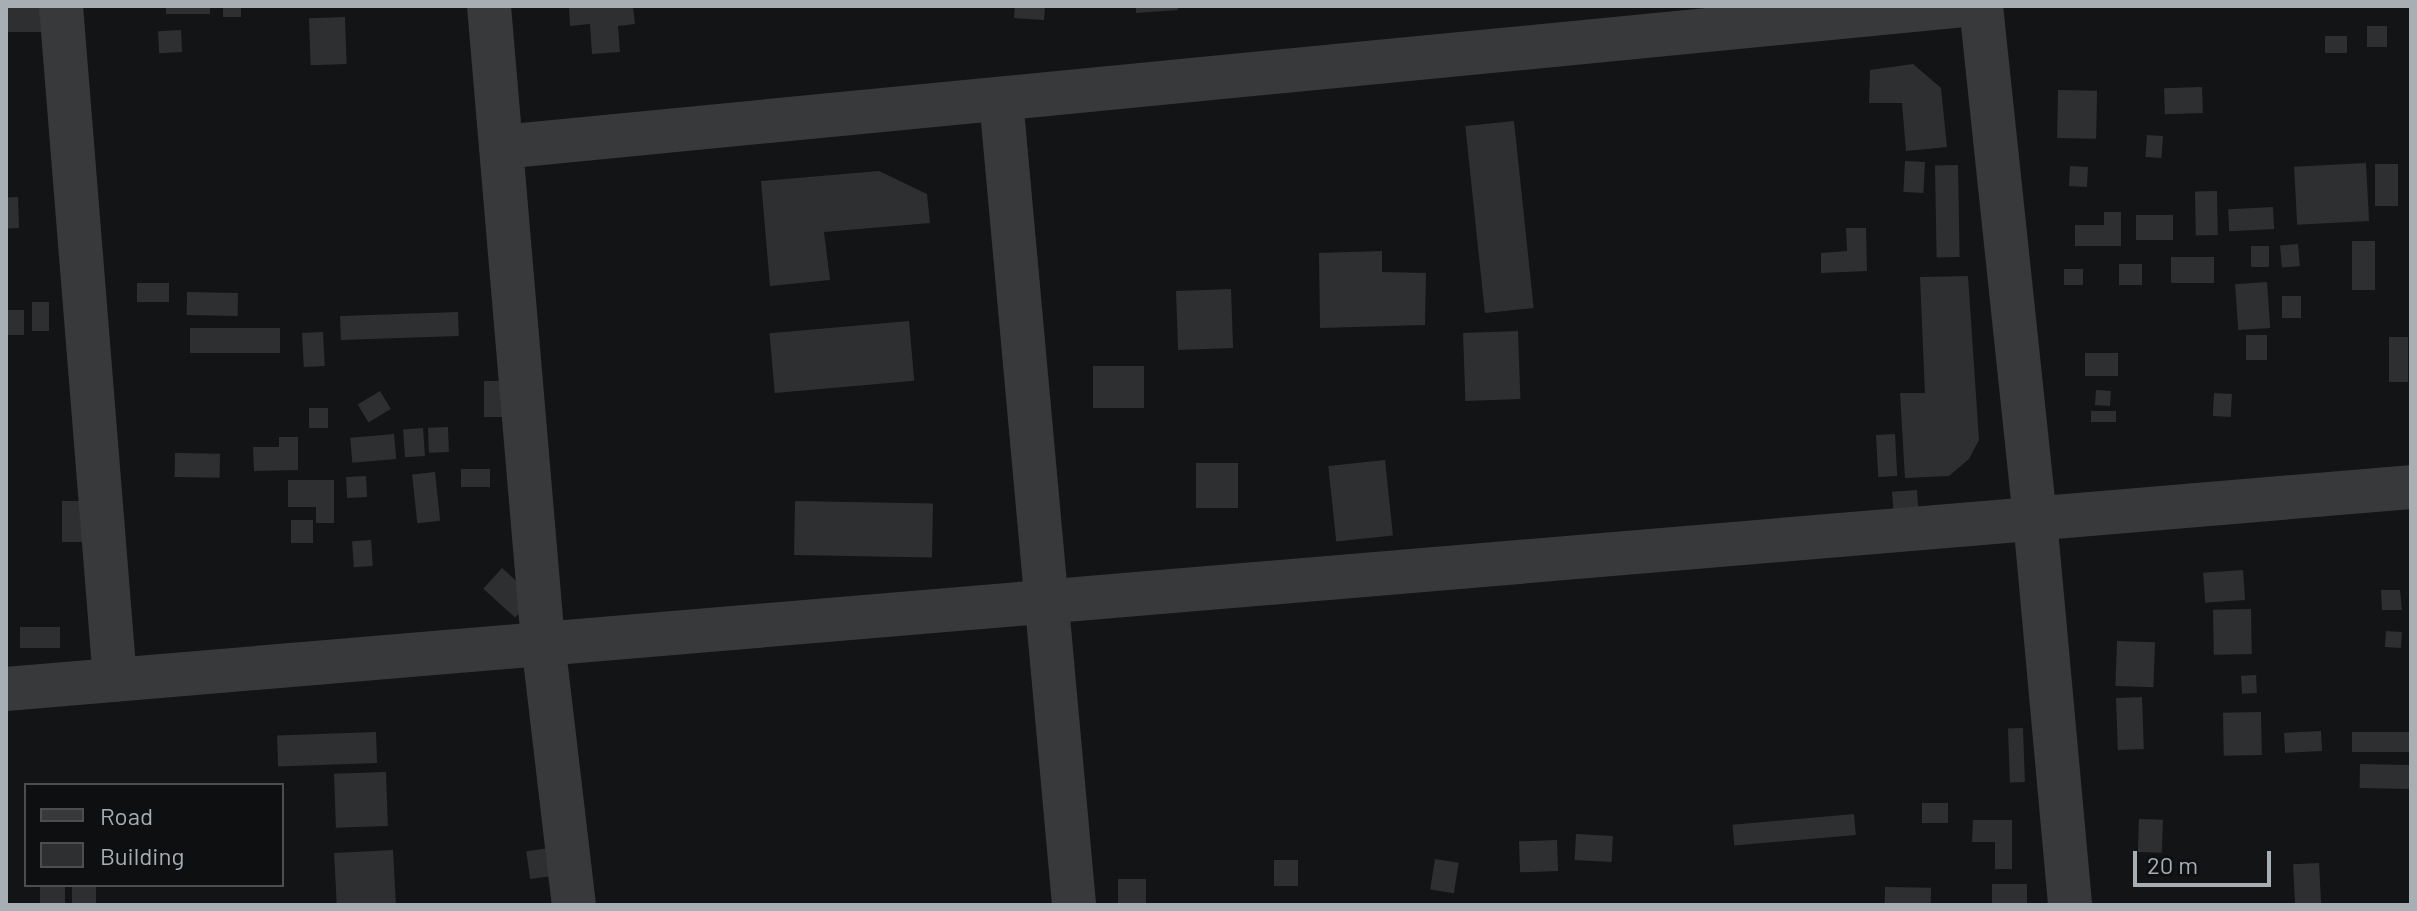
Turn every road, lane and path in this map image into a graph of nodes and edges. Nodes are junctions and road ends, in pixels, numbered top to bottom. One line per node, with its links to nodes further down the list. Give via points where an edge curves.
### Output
1 (61, 6): 11 (street)
2 (489, 6): 6 (street)
3 (1956, 6): 5 (street)
4 (1981, 6): 8 (street)
5 (1001, 99): 6 (street); 9 (street)
6 (501, 147): 10 (street)
7 (2411, 487): 8 (street)
8 (2035, 519): 9 (street); 15 (street)
9 (1049, 602): 10 (street); 14 (street)
10 (543, 642): 11 (street); 13 (street)
11 (115, 680): 12 (street)
12 (6, 689)
13 (574, 905)
14 (1074, 905)
15 (2070, 905)

